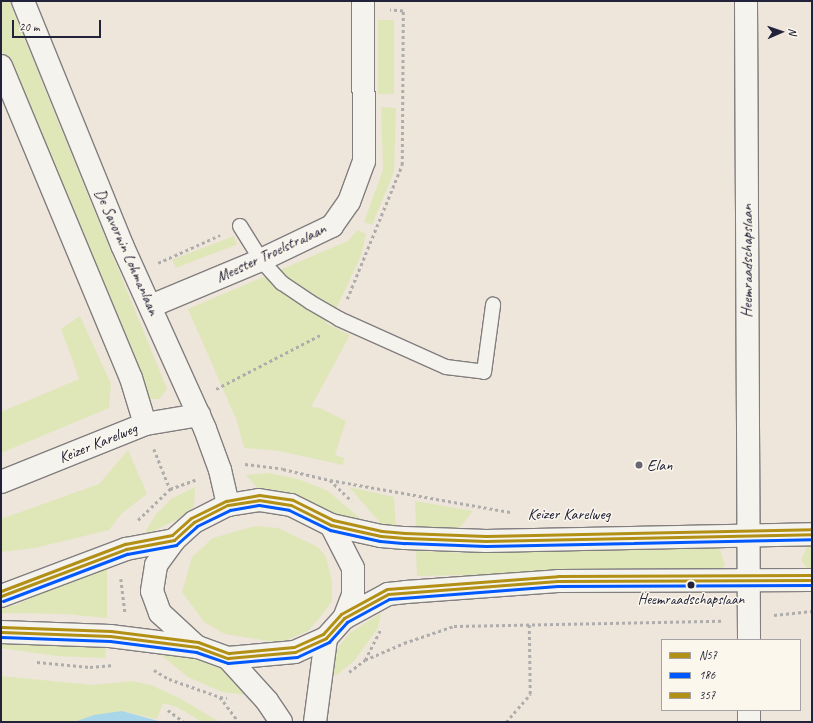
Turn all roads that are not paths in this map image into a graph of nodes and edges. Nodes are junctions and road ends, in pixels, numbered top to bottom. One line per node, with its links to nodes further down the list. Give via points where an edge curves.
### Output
1 (23, 1): 8 (street, De Savornin Lohmanlaan, via 134,274)
2 (364, 1): 6 (street, Meester Troelstralaan, via 364,161 350,202 332,226)
3 (746, 1): 14 (street, Heemraadschapslaan)
4 (1, 66): 10 (street, via 132,378)
5 (240, 226): 6 (lane)
6 (261, 260): 7 (lane, via 282,283 333,316 446,367 484,372); 8 (street, Meester Troelstralaan)
7 (493, 305)
8 (151, 306): 9 (street, De Savornin Lohmanlaan)
9 (199, 415): 10 (street, Keizer Karelweg); 12 (street, De Savornin Lohmanlaan, via 220,470)
10 (144, 424): 11 (street, Keizer Karelweg)
11 (1, 482)
12 (228, 505): 13 (street, Keizer Karelweg, via 260,500 291,505); 16 (street, Keizer Karelweg, via 194,522)
13 (331, 525): 14 (street, Keizer Karelweg, via 380,536 486,541); 20 (street, via 353,568 353,595)
14 (748, 534): 15 (street, Keizer Karelweg); 17 (street, Heemraadschapslaan)
15 (812, 534)
16 (174, 540): 19 (street, via 126,549); 24 (street, Keizer Karelweg, via 156,565 152,591 160,613)
17 (749, 580): 18 (street); 20 (street, via 558,581 406,592 388,594); 23 (street, Heemraadschapslaan)
18 (812, 580)
19 (1, 596)
20 (344, 618): 22 (street)
21 (1, 632): 24 (street, via 110,636)
22 (326, 638): 25 (street, via 295,652); 28 (street)
23 (749, 639)
24 (197, 647): 25 (street)
25 (228, 658): 27 (street, via 267,701)
26 (749, 711): 29 (street)
27 (281, 722)
28 (315, 722)
29 (749, 722)

